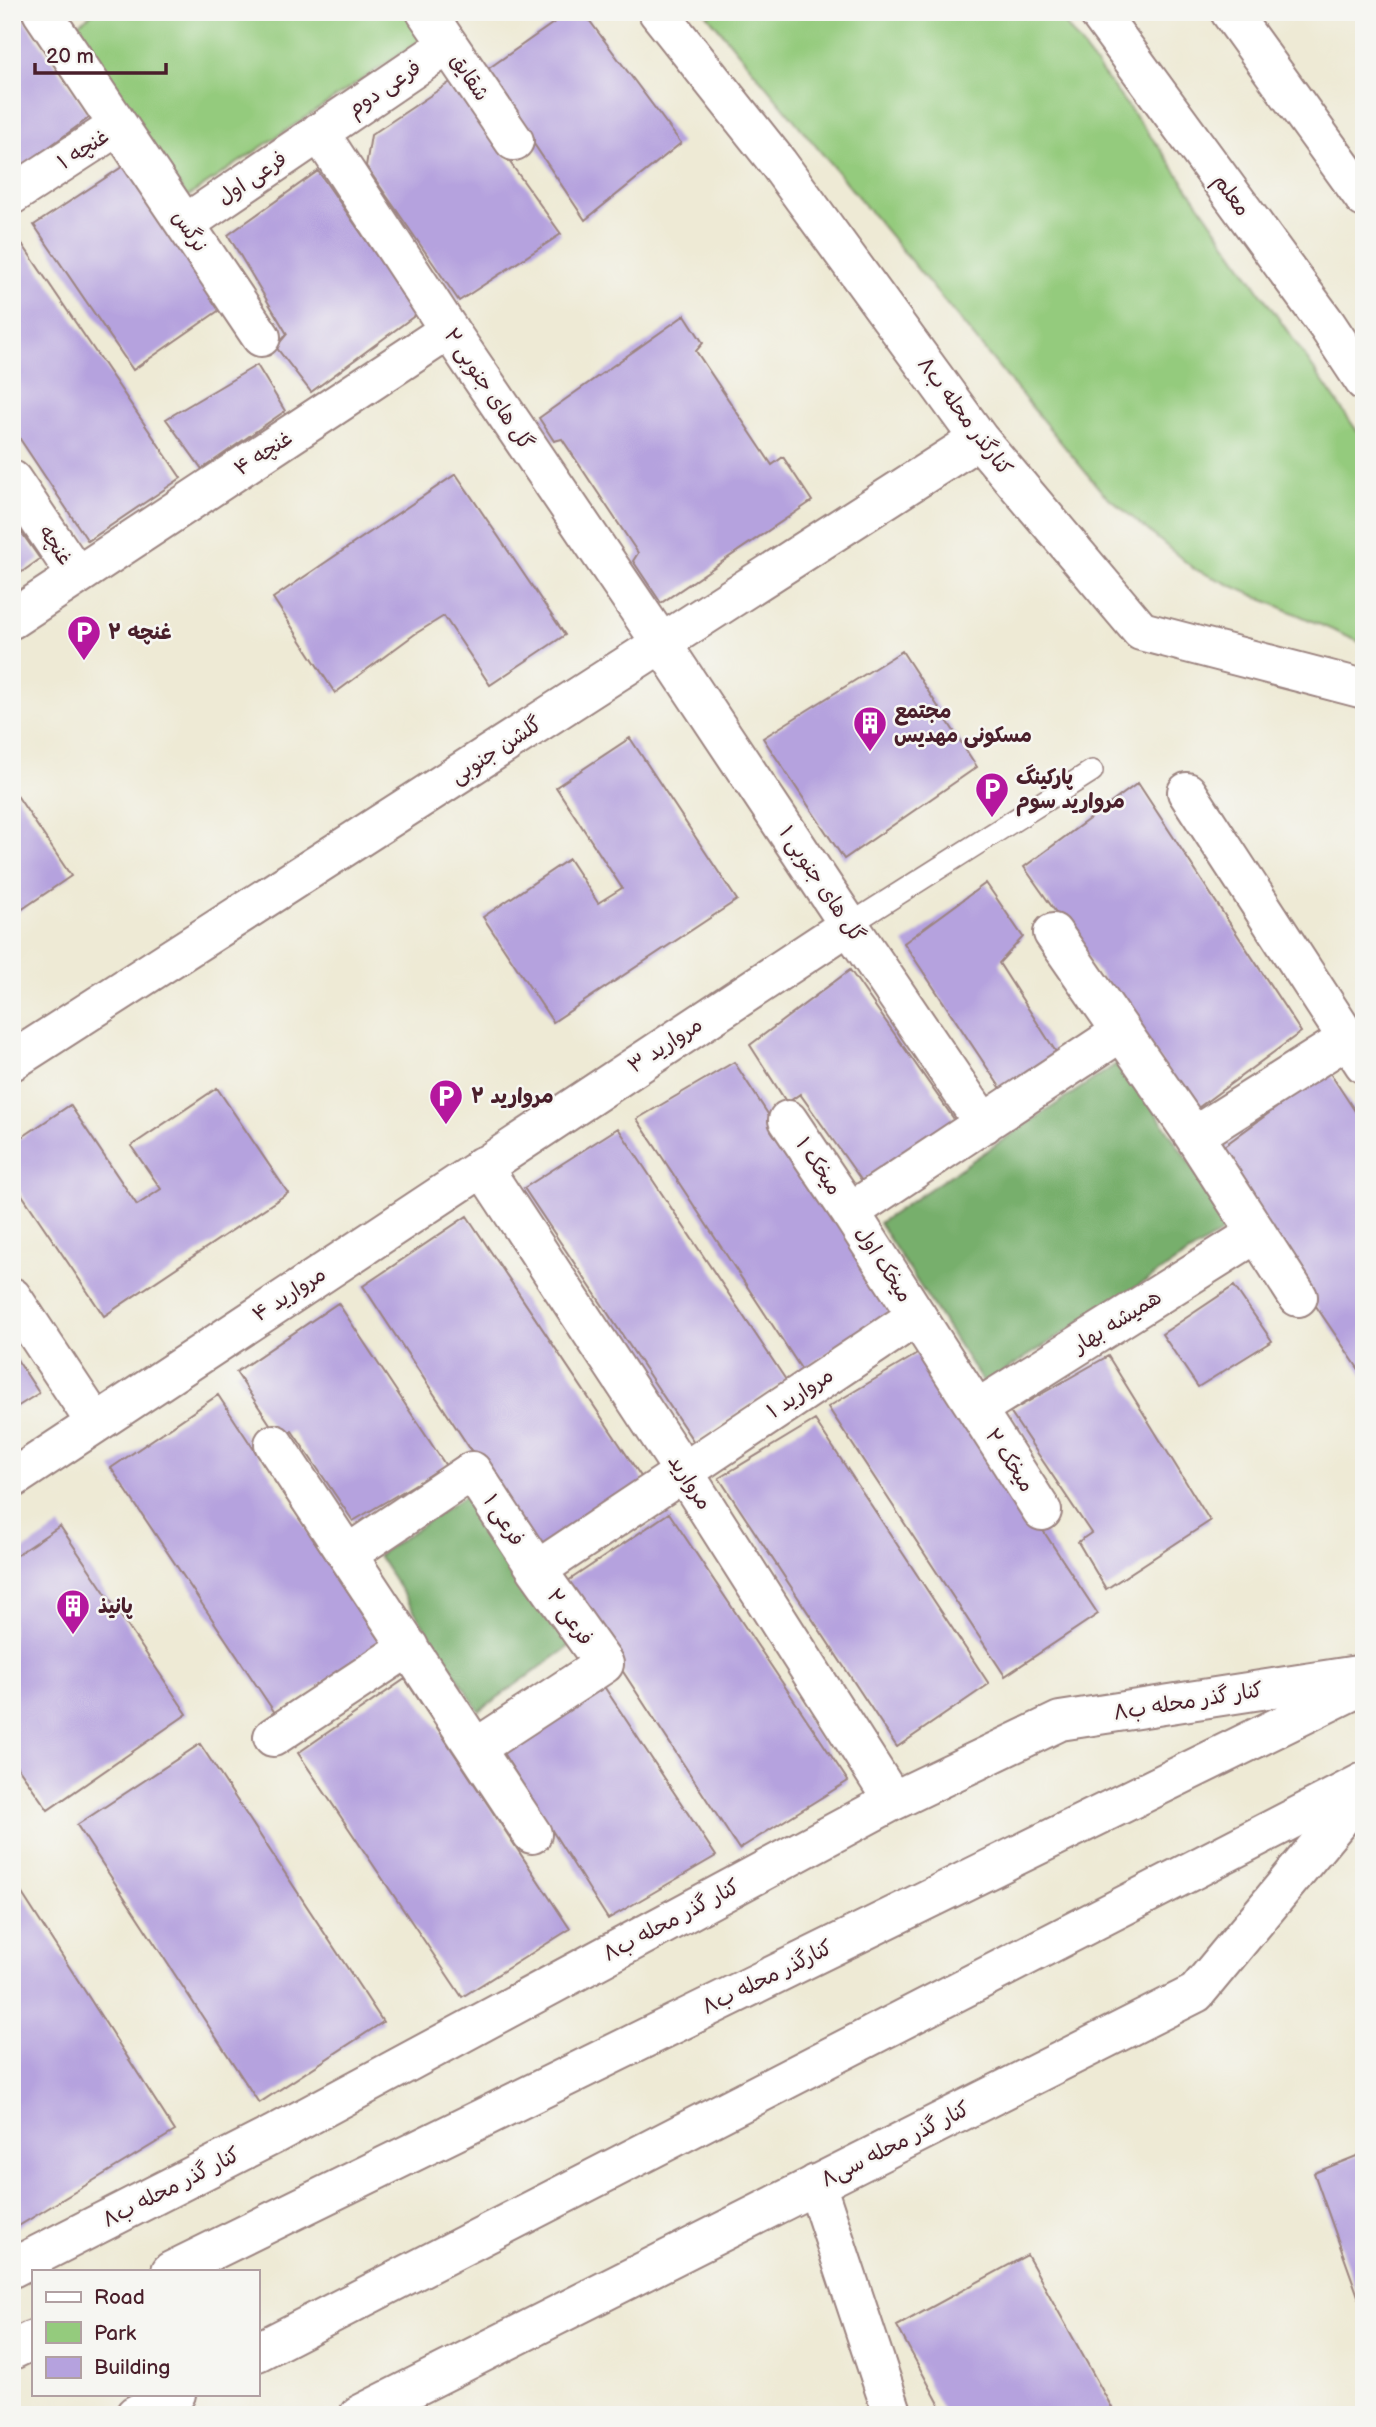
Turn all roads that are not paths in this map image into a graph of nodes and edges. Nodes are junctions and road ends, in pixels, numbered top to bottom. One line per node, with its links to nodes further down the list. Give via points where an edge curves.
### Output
1 (426, 12): 6 (street, شقایق)
2 (659, 12): 16 (street, کنارگذر محله ب۸, via 779,163)
3 (1098, 12): 15 (street, معلم)
4 (1230, 12): 10 (street)
5 (54, 17): 7 (street, نرگس)
6 (448, 45): 8 (street, فرعی دوم); 9 (street, شقایق)
7 (118, 126): 11 (street, غنچه ۱); 12 (street, نرگس)
8 (319, 132): 12 (street, فرعی اول); 13 (street, گل های جنوبی ۲)
9 (514, 141)
10 (1361, 189)
11 (12, 195)
12 (185, 224): 14 (street, نرگس)
13 (449, 330): 18 (street, غنچه ۴); 20 (street, گل های جنوبی ۲)
14 (261, 337)
15 (1364, 380)
16 (979, 439): 20 (street, گلشن جنوبی); 21 (street, کنارگذر محله ب۸, via 1142,631)
17 (12, 480): 18 (street, غنچه)
18 (77, 576): 19 (street, غنچه ۴)
19 (12, 618)
20 (662, 644): 24 (street, گل های جنوبی ۱); 28 (street, گلشن جنوبی)
21 (1364, 689)
22 (1091, 771): 24 (lane)
23 (1187, 792): 27 (street)
24 (849, 925): 30 (street, گل های جنوبی ۱); 32 (street, مروارید ۳)
25 (1053, 933): 26 (street)
26 (1121, 1032): 30 (street); 31 (street)
27 (1355, 1051): 31 (street)
28 (12, 1061)
29 (788, 1120): 33 (street, میخک ۱)
30 (984, 1124): 33 (street)
31 (1194, 1136): 34 (street)
32 (482, 1166): 39 (street, مروارید ۴); 41 (street, مروارید)
33 (850, 1212): 37 (street, میخک اول)
34 (1257, 1233): 36 (street); 38 (street, همیشه بهار)
35 (12, 1297): 39 (street)
36 (1298, 1297)
37 (917, 1316): 38 (street, میخک اول); 41 (street, مروارید ۱)
38 (977, 1409): 43 (street, میخک ۲)
39 (95, 1422): 42 (street, مروارید ۴)
40 (274, 1444): 44 (street)
41 (683, 1471): 45 (street); 53 (street, مروارید)
42 (12, 1479)
43 (1042, 1511)
44 (348, 1554): 45 (street, فرعی ۱, via 472,1471); 46 (street)
45 (537, 1570): 50 (street, فرعی ۲, via 604,1664)
46 (409, 1647): 49 (street); 50 (street)
47 (1364, 1674): 53 (street, کنار گذر محله ب۸, via 1060,1721)
48 (1364, 1685): 57 (street, کنارگذر محله ب۸)
49 (273, 1737)
50 (476, 1748): 54 (street)
51 (1364, 1782): 60 (street)
52 (1364, 1790): 55 (street, کنار گذر محله سی۸, via 1196,1993)
53 (892, 1801): 56 (street, کنار گذر محله ب۸, via 285,2129)
54 (532, 1834)
55 (816, 2184): 63 (street, کنار گذر محله سی۸); 64 (street)
56 (12, 2268)
57 (173, 2270)
58 (32, 2340): 59 (street)
59 (12, 2350)
60 (259, 2351)
61 (172, 2396): 62 (street)
62 (135, 2415)
63 (359, 2415)
64 (893, 2415)

